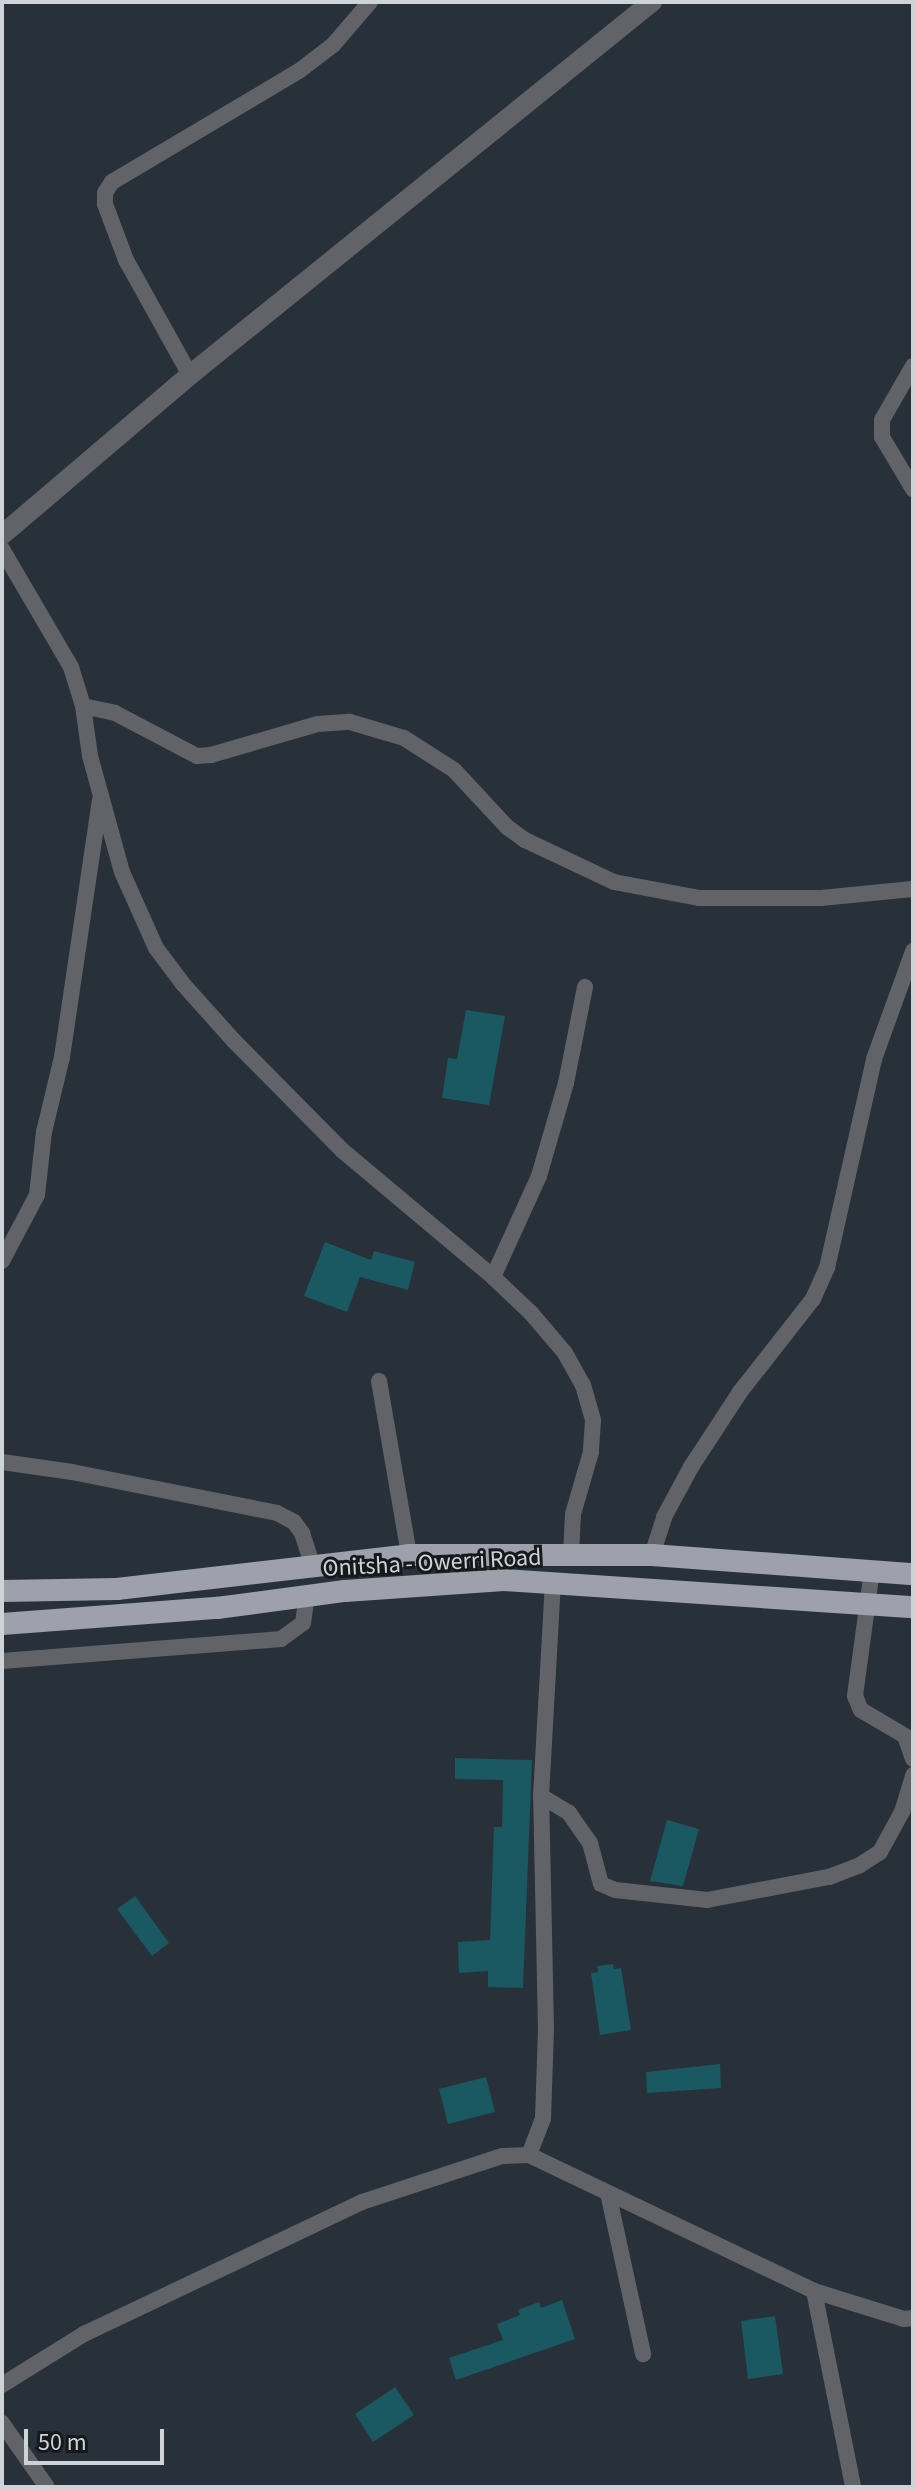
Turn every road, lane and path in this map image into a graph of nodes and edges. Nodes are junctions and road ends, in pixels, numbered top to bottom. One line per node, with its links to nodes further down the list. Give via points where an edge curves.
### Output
1 (370, 2): 4 (street, via 333,45 299,71 112,182 105,193 126,260)
2 (652, 2): 4 (street)
3 (913, 366): 5 (street, via 882,420 882,437)
4 (190, 375): 6 (street)
5 (913, 489)
6 (2, 535)
7 (2, 549): 8 (street, via 56,639)
8 (83, 706): 9 (street); 10 (street, via 115,713 197,756 318,724 350,722 404,738 454,770 525,840 614,882 699,898 821,898)
9 (101, 795): 13 (street, via 37,1195); 14 (street, via 122,872 156,948 183,984 343,1151)
10 (913, 889)
11 (913, 951): 19 (street, via 874,1059 827,1268 813,1299 740,1392 691,1467 664,1517)
12 (585, 987): 14 (street, via 566,1083 539,1176)
13 (2, 1261)
14 (493, 1277): 17 (street, via 565,1353 593,1421 591,1452 573,1514)
15 (379, 1381): 18 (street)
16 (2, 1462): 20 (street, via 277,1513 302,1533)
17 (571, 1554): 18 (highway, Onitsha - Owerri Road); 19 (highway, Onitsha - Owerri Road)
18 (409, 1555): 20 (highway, Onitsha - Owerri Road)
19 (652, 1555): 21 (highway, Onitsha - Owerri Road)
20 (313, 1566): 24 (highway, Onitsha - Owerri Road, via 117,1589)
21 (872, 1570): 22 (highway, Onitsha - Owerri Road); 26 (street)
22 (913, 1574)
23 (553, 1582): 25 (highway, Onitsha - Owerri Road, via 504,1580); 26 (highway, Onitsha - Owerri Road); 32 (street)
24 (2, 1591)
25 (307, 1596): 28 (highway, Onitsha - Owerri Road); 29 (street, via 303,1623 281,1639)
26 (865, 1603): 27 (highway, Onitsha - Owerri Road); 30 (street, via 855,1696 861,1710 905,1736)
27 (913, 1607)
28 (2, 1624)
29 (2, 1661)
30 (913, 1759)
31 (913, 1775): 32 (street, via 902,1812 880,1852 860,1865 829,1877 707,1900 601,1884 590,1843 569,1813)
32 (541, 1796): 33 (street, via 544,2104)
33 (529, 2155): 34 (street); 38 (street, via 502,2156 362,2202 84,2334)
34 (608, 2193): 35 (street); 37 (street)
35 (814, 2291): 36 (street); 41 (street)
36 (913, 2318)
37 (643, 2354)
38 (2, 2385)
39 (2, 2423): 40 (street)
40 (47, 2487)
41 (853, 2487)

